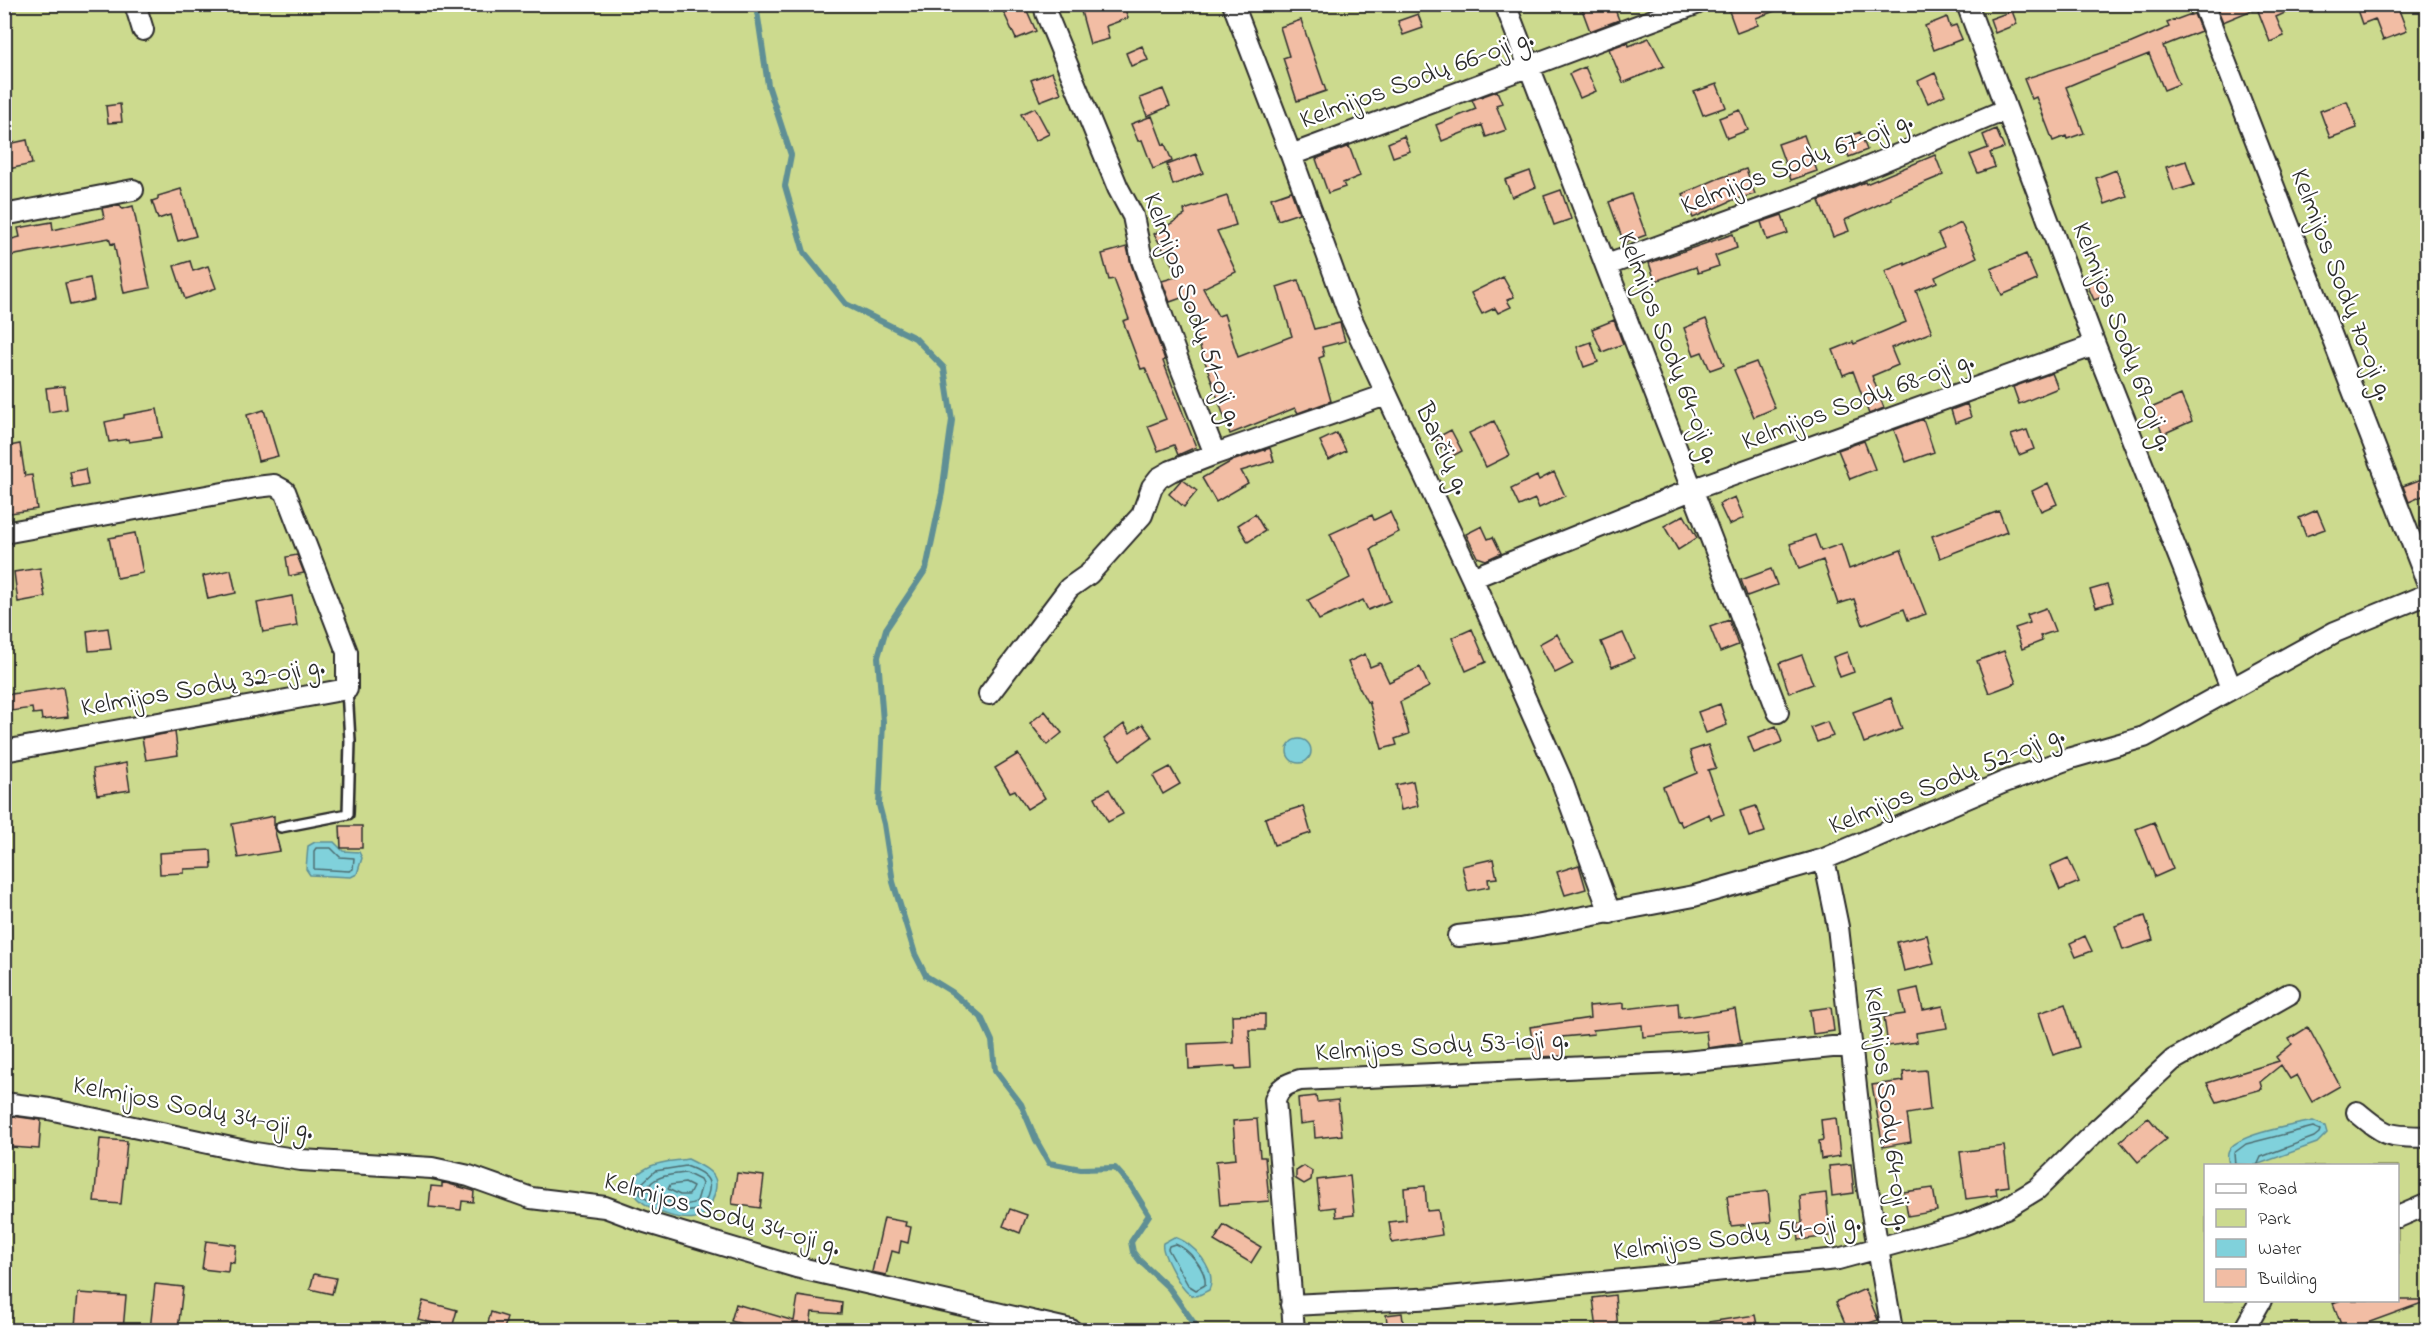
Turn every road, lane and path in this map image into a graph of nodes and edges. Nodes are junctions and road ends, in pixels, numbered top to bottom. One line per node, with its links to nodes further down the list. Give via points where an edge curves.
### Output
1 (135, 4): 8 (street)
2 (1044, 4): 17 (street, Kelmijos Sodų 51-oji g., via 1132,216 1142,260)
3 (1233, 4): 11 (street, Barčių g.)
4 (1505, 4): 9 (street, Kelmijos Sodų 64-oji g.)
5 (1696, 4): 9 (street, Kelmijos Sodų 66-oji g.)
6 (1967, 4): 10 (street, Kelmijos Sodų 69-oji g.)
7 (2203, 4): 21 (street, Kelmijos Sodų 70-oji g.)
8 (143, 30)
9 (1529, 68): 11 (street, Kelmijos Sodų 66-oji g.); 14 (street, Kelmijos Sodų 64-oji g.)
10 (2005, 110): 14 (street, Kelmijos Sodų 67-oji g., via 1806,193); 15 (street, Kelmijos Sodų 69-oji g.)
11 (1291, 156): 16 (street, Barčių g., via 1347,309)
12 (133, 190): 13 (street)
13 (4, 215)
14 (1607, 264): 18 (street, Kelmijos Sodų 64-oji g.)
15 (2095, 345): 18 (street, Kelmijos Sodų 68-oji g.); 23 (street, Kelmijos Sodų 69-oji g.)
16 (1386, 395): 17 (street); 20 (street, Barčių g.)
17 (1215, 454): 25 (street, Kelmijos Sodų 51-oji g., via 1159,478 1142,515 1089,574 1069,588)
18 (1694, 489): 20 (street, Kelmijos Sodų 68-oji g.); 26 (street, Kelmijos Sodų 64-oji g.)
19 (4, 533): 24 (street, Kelmijos Sodų 32-oji g., via 274,485 285,491 289,500 347,652)
20 (1472, 578): 30 (street, Barčių g., via 1561,778)
21 (2427, 584)
22 (2427, 594): 23 (street, Kelmijos Sodų 52-oji g., via 2335,632)
23 (2230, 688): 29 (street, Kelmijos Sodų 52-oji g., via 2144,737 2002,783)
24 (347, 690): 27 (street, Kelmijos Sodų 32-oji g.); 28 (lane, via 348,814)
25 (989, 694)
26 (1779, 712)
27 (4, 751)
28 (281, 827)
29 (1824, 859): 30 (street, Kelmijos Sodų 52-oji g., via 1694,896); 33 (street, Kelmijos Sodų 64-oji g., via 1838,927)
30 (1610, 914): 31 (street, Kelmijos Sodų 52-oji g.)
31 (1458, 936)
32 (2289, 994): 39 (street, Kelmijos Sodų 54-oji g., via 2173,1060 2037,1189 2006,1208 1963,1225)
33 (1852, 1046): 39 (street, Kelmijos Sodų 64-oji g.); 41 (street, Kelmijos Sodų 53-ioji g., via 1675,1063 1300,1080 1287,1084 1275,1100)
34 (4, 1103): 42 (street, Kelmijos Sodų 34-oji g., via 49,1109 255,1154 432,1168 531,1198 605,1207 796,1267)
35 (2358, 1112): 36 (street, via 2391,1136)
36 (2427, 1137)
37 (2427, 1204): 38 (street)
38 (2399, 1216)
39 (1877, 1249): 41 (street, Kelmijos Sodų 54-oji g., via 1838,1258 1438,1298); 44 (street, Kelmijos Sodų 64-oji g.)
40 (2260, 1302): 45 (street)
41 (1291, 1305): 43 (street, Kelmijos Sodų 53-ioji g.)
42 (1071, 1330)
43 (1294, 1330)
44 (1892, 1330)
45 (2244, 1330)

